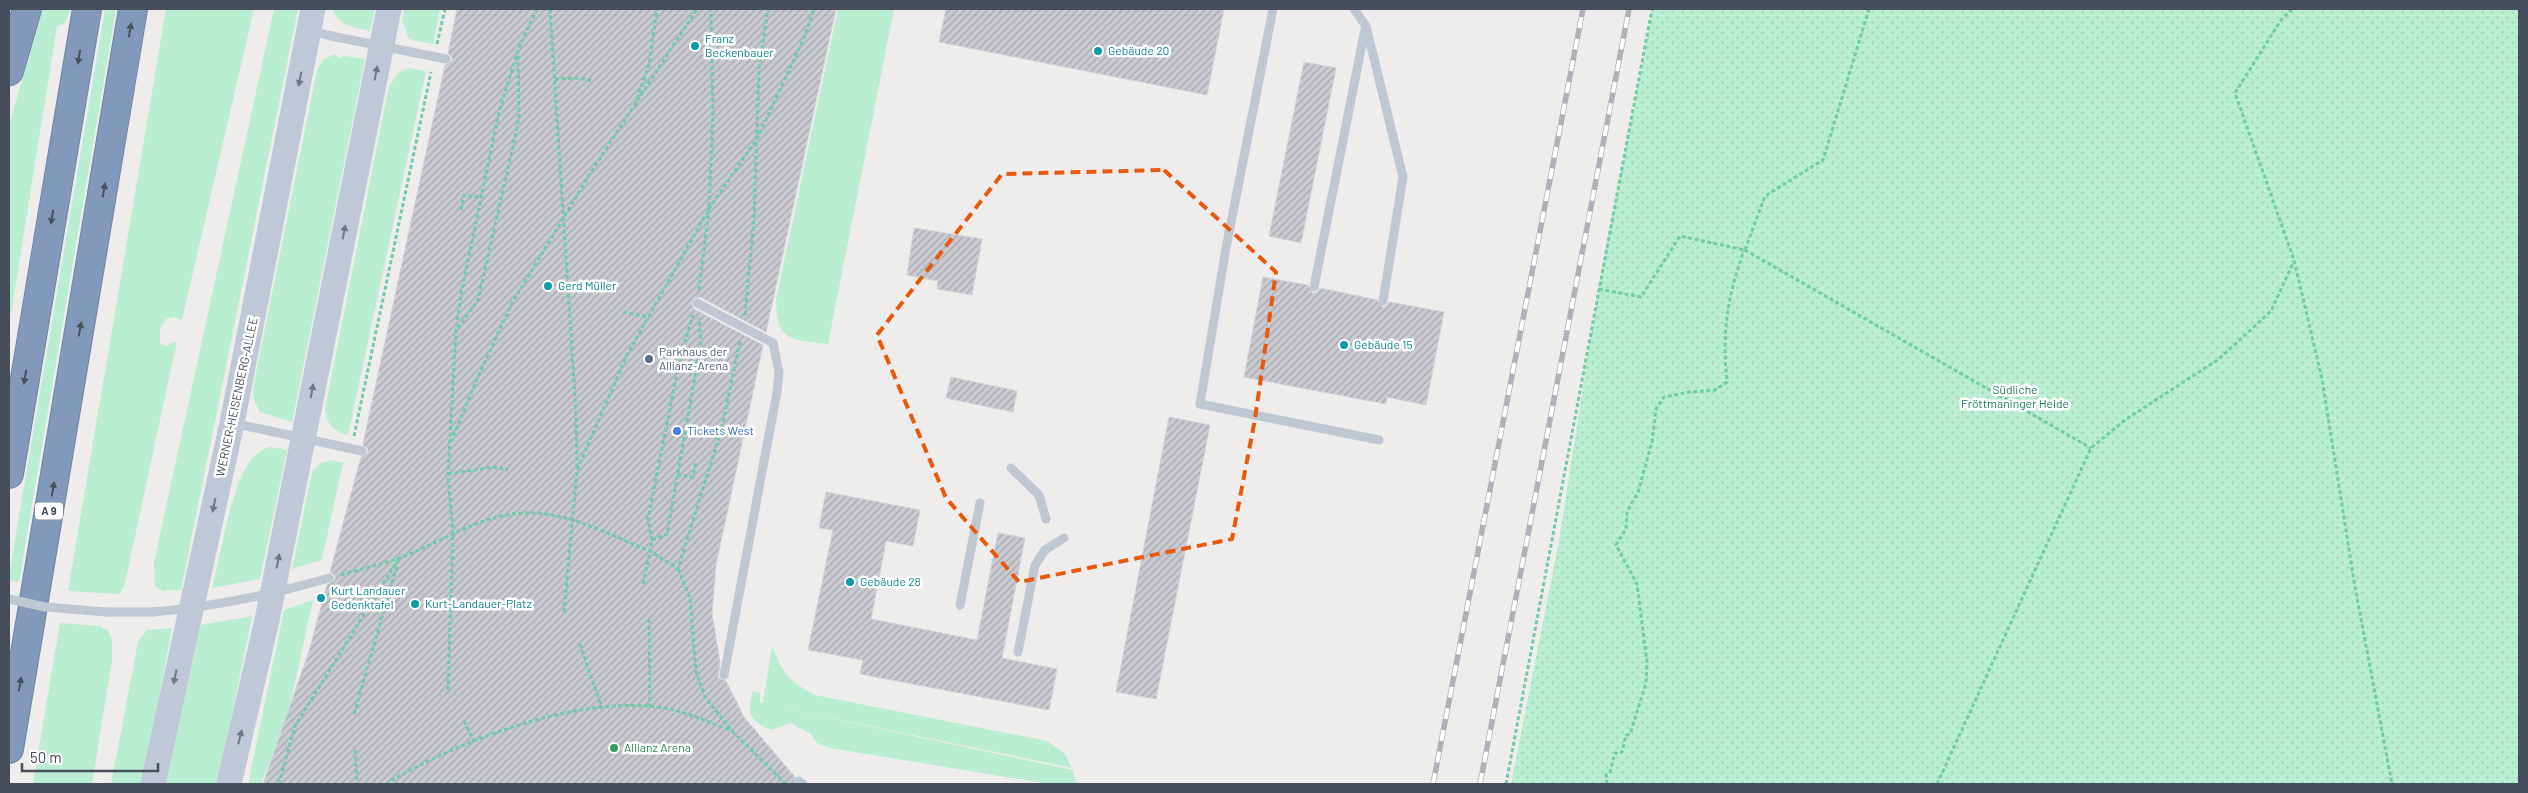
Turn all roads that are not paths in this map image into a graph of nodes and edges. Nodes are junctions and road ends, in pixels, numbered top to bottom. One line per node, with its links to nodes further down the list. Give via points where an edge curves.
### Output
1 (27, 9): 10 (highway)
2 (87, 9): 18 (highway, one-way to 18)
3 (133, 9): 27 (highway, A 9, one-way to 3)
4 (389, 9): 29 (street, one-way to 4, via 266,620)
5 (1273, 9): 15 (lane, via 1226,248 1200,404)
6 (1354, 9): 8 (lane)
7 (311, 20): 9 (lane, bridge, via 341,38); 14 (street, WERNER-HEISENBERG-ALLEE, one-way to 14)
8 (1366, 26): 11 (lane); 12 (lane, via 1403,178)
9 (446, 59)
10 (9, 71)
11 (1314, 286)
12 (1383, 301)
13 (697, 303): 26 (lane, via 774,343 779,372)
14 (232, 423): 16 (lane, bridge); 28 (street, WERNER-HEISENBERG-ALLEE, one-way to 28)
15 (1379, 440)
16 (362, 451)
17 (1011, 468): 20 (lane, via 1039,496)
18 (9, 474)
19 (980, 503): 24 (lane)
20 (1046, 519)
21 (1064, 538): 25 (lane, via 1045,550 1035,565)
22 (328, 578): 23 (lane, bridge, via 258,598 153,612 45,607)
23 (9, 599)
24 (960, 605)
25 (1018, 652)
26 (724, 675)
27 (9, 749)
28 (153, 784)
29 (229, 784)

